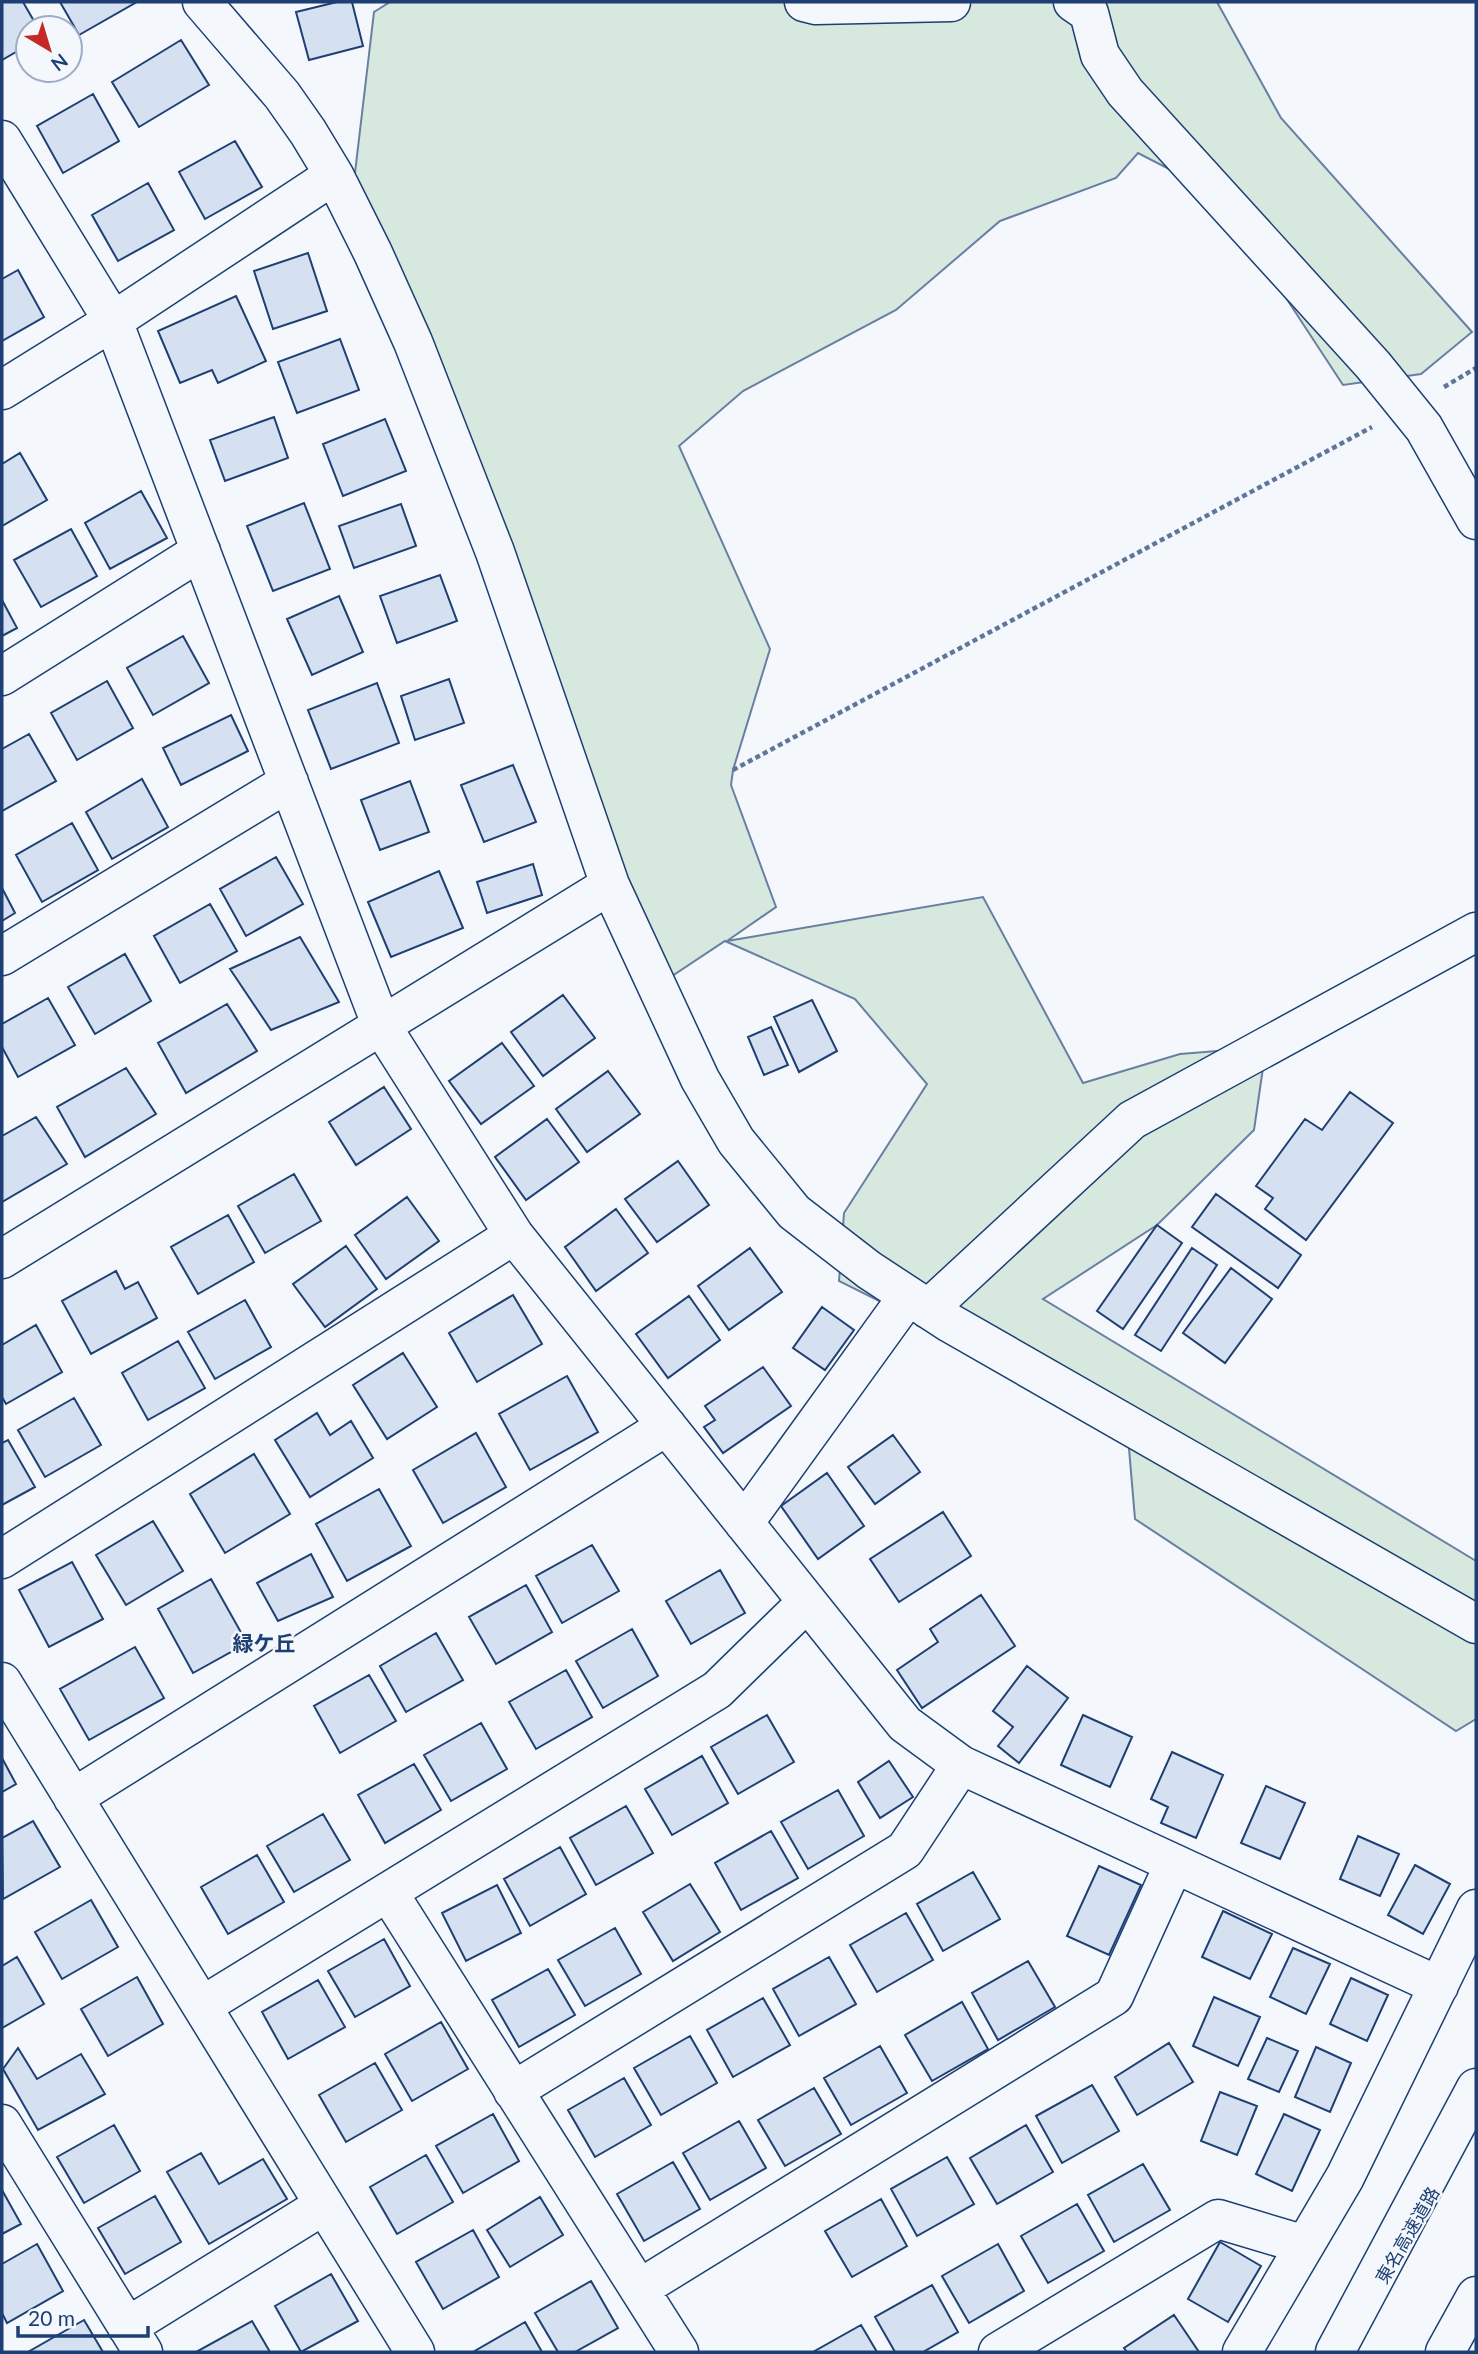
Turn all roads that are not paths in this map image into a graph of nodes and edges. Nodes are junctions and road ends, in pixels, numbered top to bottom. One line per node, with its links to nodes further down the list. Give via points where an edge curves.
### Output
1 (202, 2): 6 (main road, via 282,95)
2 (804, 2): 3 (main road)
3 (951, 2)
4 (1073, 2): 9 (main road, via 1089,13 1100,55 1125,92 1373,365 1424,428)
5 (2, 140): 7 (main road)
6 (334, 175): 7 (main road); 13 (main road, via 413,342 480,515)
7 (113, 321): 8 (main road); 10 (main road)
8 (2, 390)
9 (1476, 520)
10 (201, 551): 11 (main road); 12 (main road)
11 (2, 676)
12 (289, 782): 15 (main road); 16 (main road)
13 (610, 885): 16 (main road); 19 (main road, via 700,1079 736,1141 794,1212)
14 (1476, 932): 19 (main road, via 1132,1120)
15 (2, 956)
16 (382, 1027): 17 (main road); 18 (main road)
17 (514, 1235): 20 (main road); 22 (main road)
18 (2, 1259)
19 (918, 1302): 21 (main road); 24 (main road)
20 (667, 1426): 21 (main road); 27 (main road)
21 (744, 1523): 23 (main road)
22 (2, 1559)
23 (807, 1602): 26 (main road, via 905,1724); 29 (main road, via 717,1690)
24 (1476, 1624)
25 (2, 1682): 27 (main road)
26 (961, 1765): 28 (main road); 34 (main road, via 905,1850)
27 (73, 1798): 32 (main road)
28 (1174, 1864): 31 (main road); 39 (main road, via 1114,1996)
29 (388, 1892): 32 (main road); 34 (main road)
30 (1476, 1909): 31 (main road)
31 (1438, 1986): 38 (main road, via 1345,2177)
32 (202, 2006): 37 (main road)
33 (1476, 2088): 46 (main road)
34 (513, 2091): 39 (main road)
35 (1476, 2118): 46 (main road, 東名高速道路)
36 (2, 2124): 41 (main road)
37 (324, 2205): 41 (main road); 42 (main road)
38 (1305, 2245): 44 (main road, via 1218,2220); 45 (main road)
39 (639, 2289): 43 (main road)
40 (1476, 2296): 47 (main road)
41 (135, 2340)
42 (415, 2352)
43 (678, 2352)
44 (998, 2352)
45 (1242, 2352)
46 (1337, 2352)
47 (1445, 2352)

